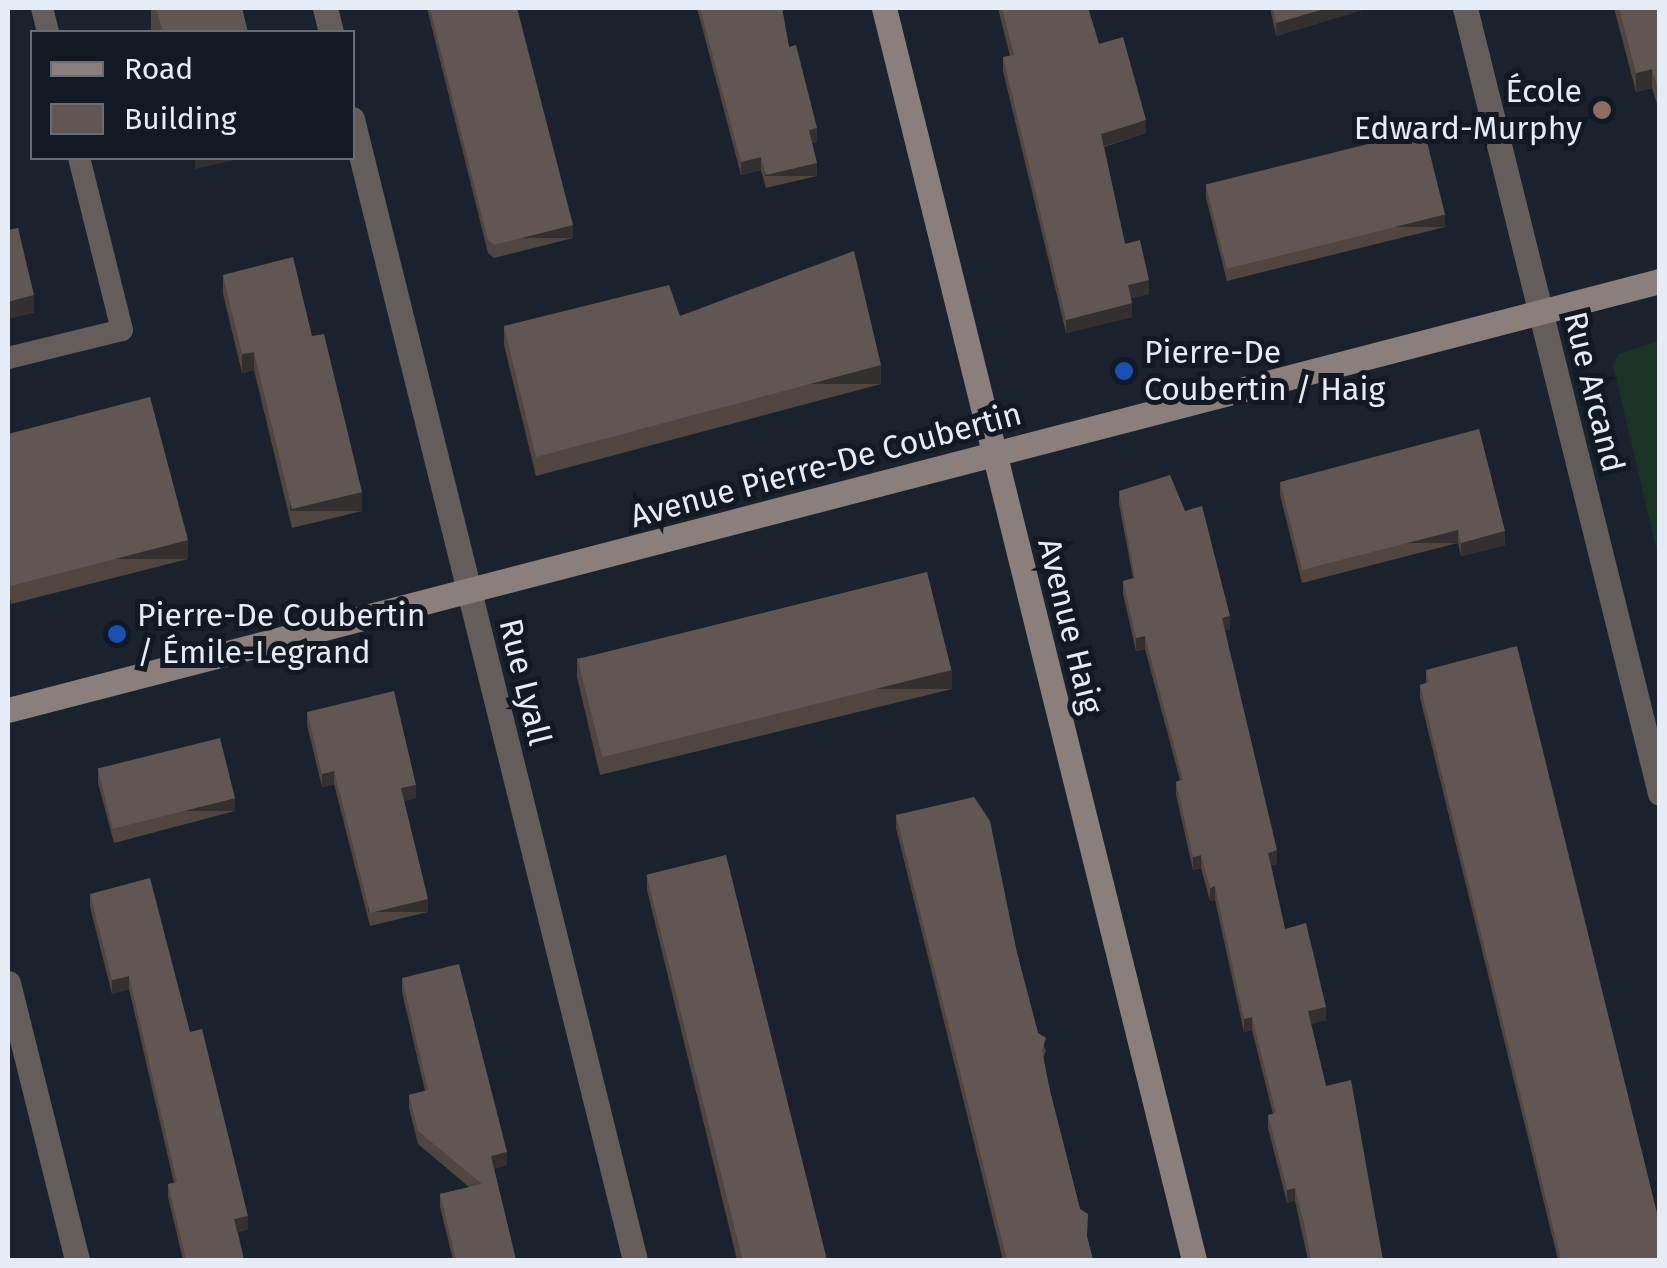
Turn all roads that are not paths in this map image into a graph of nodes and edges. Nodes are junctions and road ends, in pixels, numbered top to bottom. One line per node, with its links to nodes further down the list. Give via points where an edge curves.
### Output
1 (884, 8): 8 (street, Avenue Haig)
2 (1465, 8): 6 (street, Rue Arcand)
3 (355, 130): 9 (street, Rue Lyall)
4 (80, 160): 7 (lane, via 122,330)
5 (1660, 280): 6 (street, Avenue Pierre-De Coubertin)
6 (1540, 312): 8 (street, Avenue Pierre-De Coubertin); 11 (street, Rue Arcand)
7 (8, 358)
8 (994, 454): 9 (street, Avenue Pierre-De Coubertin); 15 (street, Avenue Haig)
9 (470, 592): 10 (street, Avenue Pierre-De Coubertin); 14 (street, Rue Lyall)
10 (8, 710)
11 (1660, 793)
12 (8, 983): 13 (street)
13 (77, 1260)
14 (635, 1260)
15 (1194, 1260)

